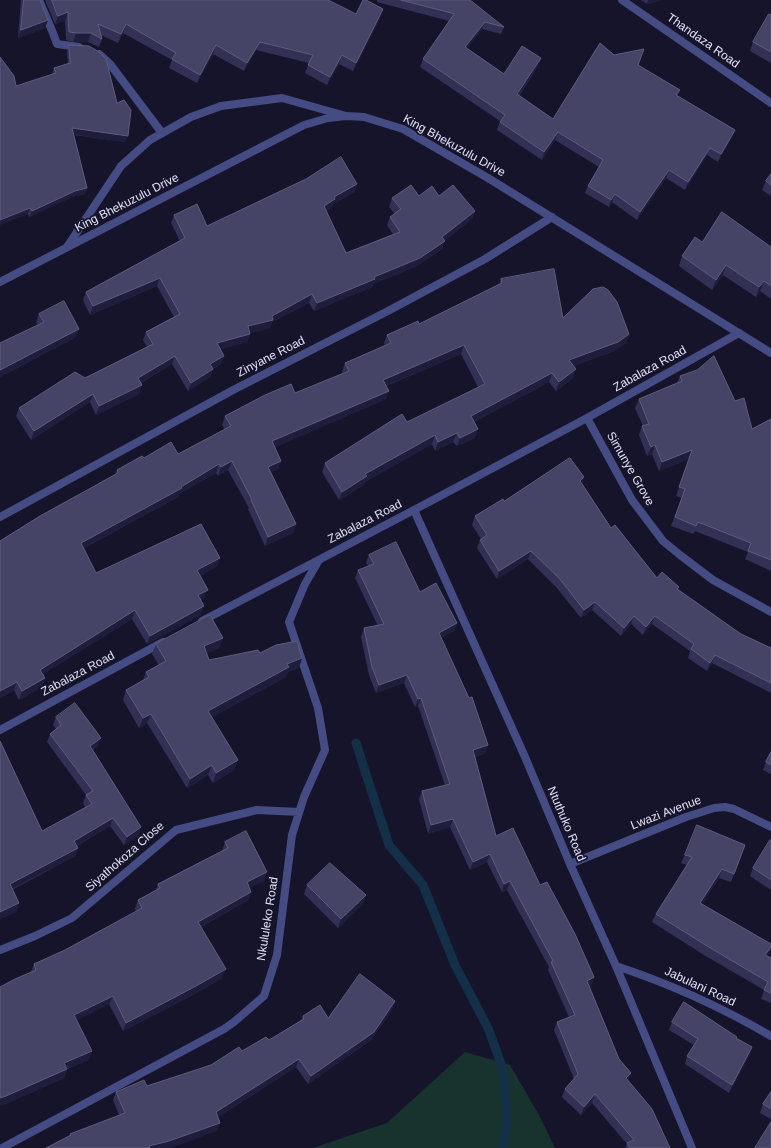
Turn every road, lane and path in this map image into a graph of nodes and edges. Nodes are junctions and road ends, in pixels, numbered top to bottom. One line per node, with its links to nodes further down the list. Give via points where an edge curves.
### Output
1 (39, 0): 5 (street, via 58,44 91,49 100,54)
2 (622, 0): 3 (street, Thandaza Road)
3 (771, 103)
4 (346, 116): 5 (street, via 282,98 221,106 191,117); 6 (street, King Bhekuzulu Drive, via 364,117 403,129); 7 (street, King Bhekuzulu Drive, via 304,125)
5 (162, 133): 7 (street, via 120,166)
6 (552, 218): 9 (street, King Bhekuzulu Drive); 13 (street, Zinyane Road, via 471,267 388,312 235,389)
7 (67, 247): 8 (street, King Bhekuzulu Drive)
8 (0, 282)
9 (739, 333): 10 (street, King Bhekuzulu Drive); 11 (street, Zabalaza Road)
10 (771, 353)
11 (586, 418): 12 (street, Zabalaza Road); 15 (street, Simunye Grove, via 632,500 663,541 713,580)
12 (414, 510): 14 (street, Zabalaza Road); 21 (street, Ntuthuko Road)
13 (0, 517)
14 (319, 560): 16 (street, Zabalaza Road); 19 (street, Nkululeko Road, via 305,584 289,622 318,708 325,750)
15 (771, 612)
16 (194, 625)
17 (167, 640): 18 (street, Zabalaza Road)
18 (0, 730)
19 (300, 812): 22 (street, Siyathokoza Close, via 257,810 176,830 72,918); 25 (street, Nkululeko Road, via 292,835 277,955 264,996 224,1029)
20 (771, 826): 21 (street, Lwazi Avenue, via 734,809 714,808)
21 (570, 864): 23 (street, Ntuthuko Road)
22 (0, 950)
23 (616, 966): 24 (street, Jabulani Road, via 669,985); 26 (street, Ntuthuko Road)
24 (771, 1036)
25 (2, 1148)
26 (692, 1148)

